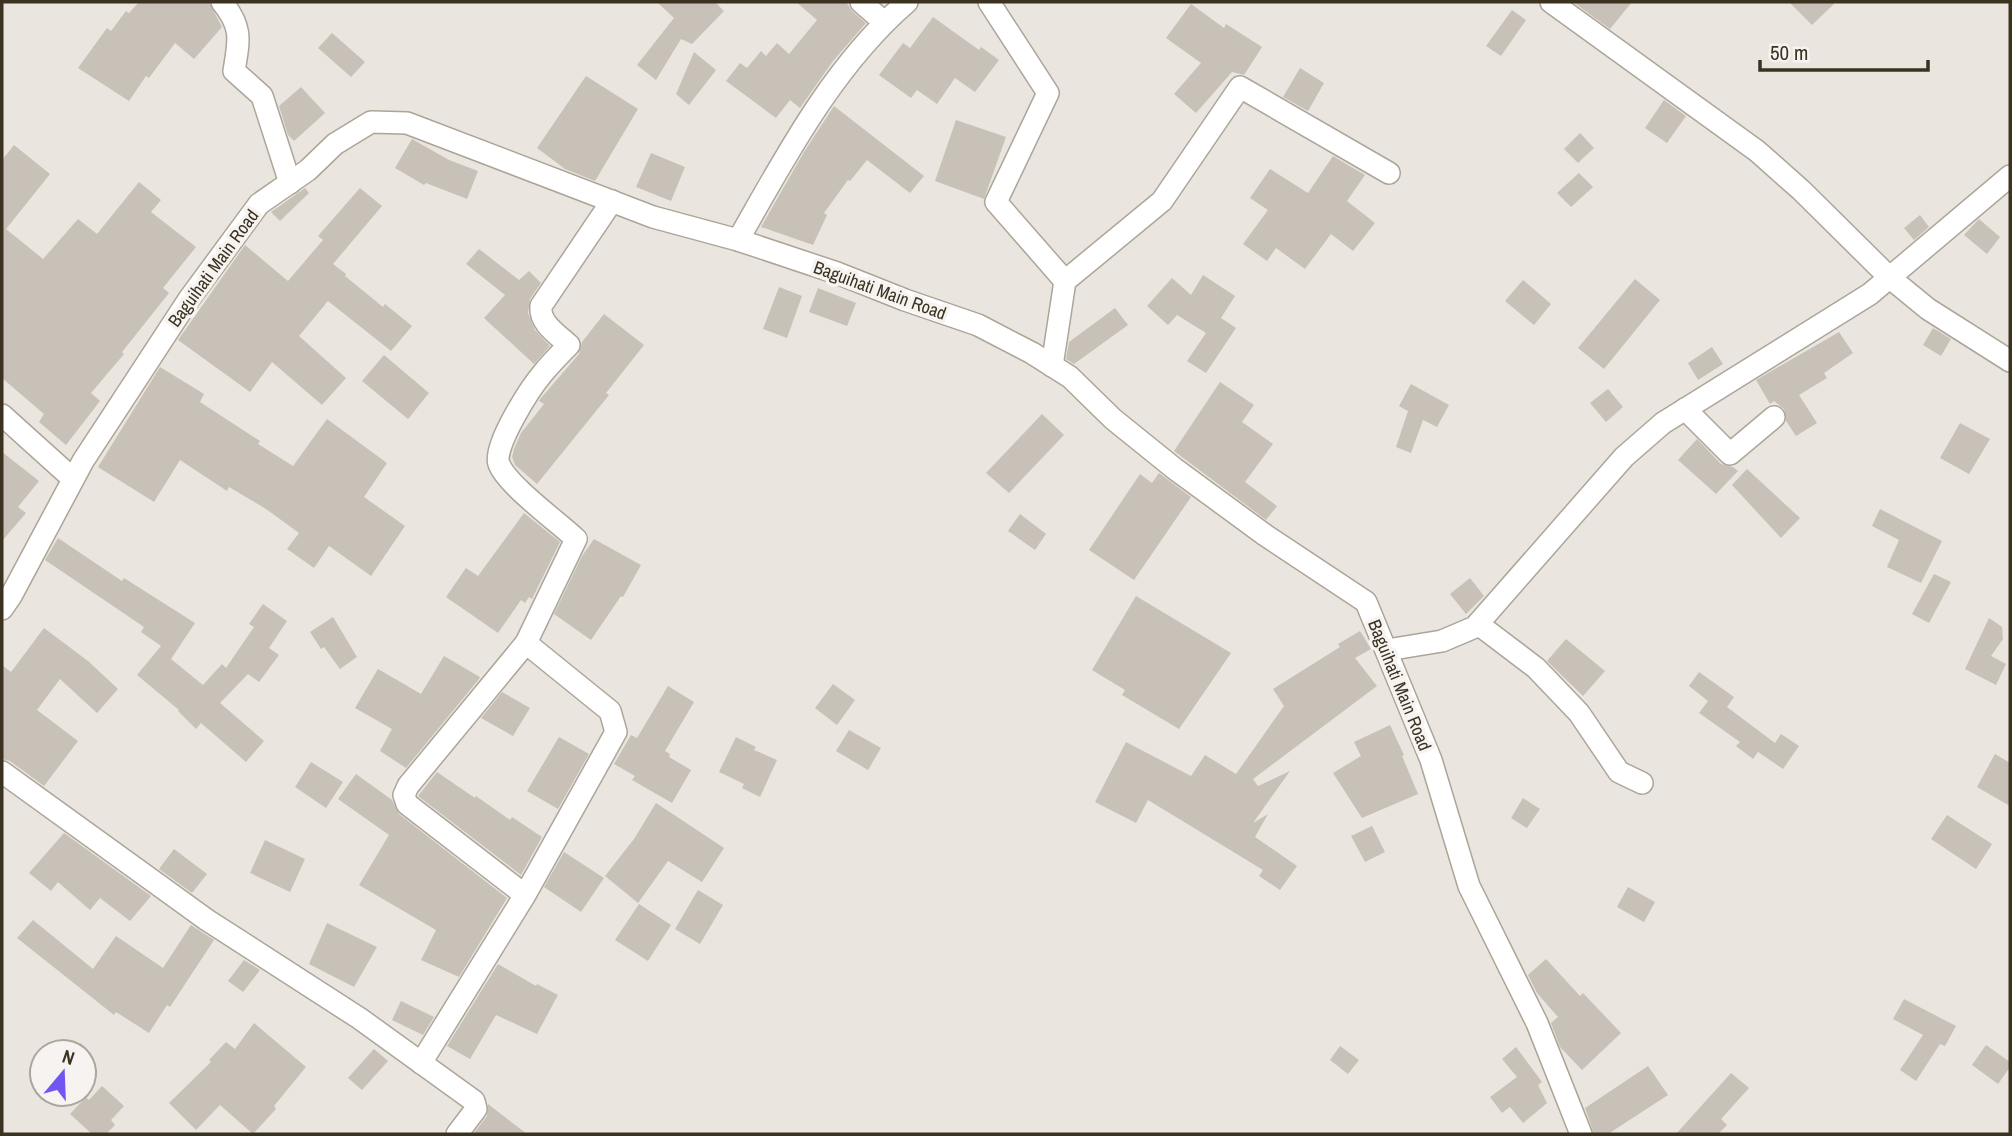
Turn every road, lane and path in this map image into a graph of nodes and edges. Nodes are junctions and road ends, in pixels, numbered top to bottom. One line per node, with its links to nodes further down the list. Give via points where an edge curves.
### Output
1 (222, 2): 9 (street, via 238,27 234,71 262,96)
2 (861, 2): 6 (street)
3 (907, 2): 6 (street)
4 (989, 2): 13 (street, via 1048,93 996,202)
5 (1551, 2): 12 (street, via 1757,151)
6 (884, 22): 11 (street, via 806,122)
7 (1388, 173): 13 (street, via 1240,87 1161,201)
8 (2010, 176): 12 (street)
9 (290, 183): 10 (street, Baguihati Main Road, via 335,144 370,122 407,123); 19 (street, Baguihati Main Road, via 259,204 189,299)
10 (612, 201): 11 (street, Baguihati Main Road); 22 (street, via 541,306 545,323 569,345 542,374 499,450 498,462 508,479 576,539)
11 (738, 240): 15 (street, Baguihati Main Road, via 978,325)
12 (1889, 277): 14 (street, via 1928,309); 16 (street, via 1870,294)
13 (1065, 281): 15 (street)
14 (2010, 361)
15 (1052, 366): 23 (street, Baguihati Main Road, via 1175,469 1366,603)
16 (1685, 409): 18 (street, via 1730,454); 21 (street, via 1624,457)
17 (2, 415): 19 (street)
18 (1774, 416)
19 (73, 479): 20 (street, Baguihati Main Road)
20 (5, 598)
21 (1478, 624): 23 (street, via 1441,641); 25 (street, via 1536,668 1579,713 1619,772)
22 (526, 643): 26 (street, via 610,711 616,732); 26 (street, via 404,796 407,804)
23 (1387, 650): 29 (street, Baguihati Main Road, via 1431,761 1469,886 1537,1023)
24 (2, 772): 27 (street, via 206,920)
25 (1642, 783)
26 (525, 895): 27 (street)
27 (421, 1063): 28 (street, via 474,1101 476,1109)
28 (457, 1134)
29 (1581, 1134)

